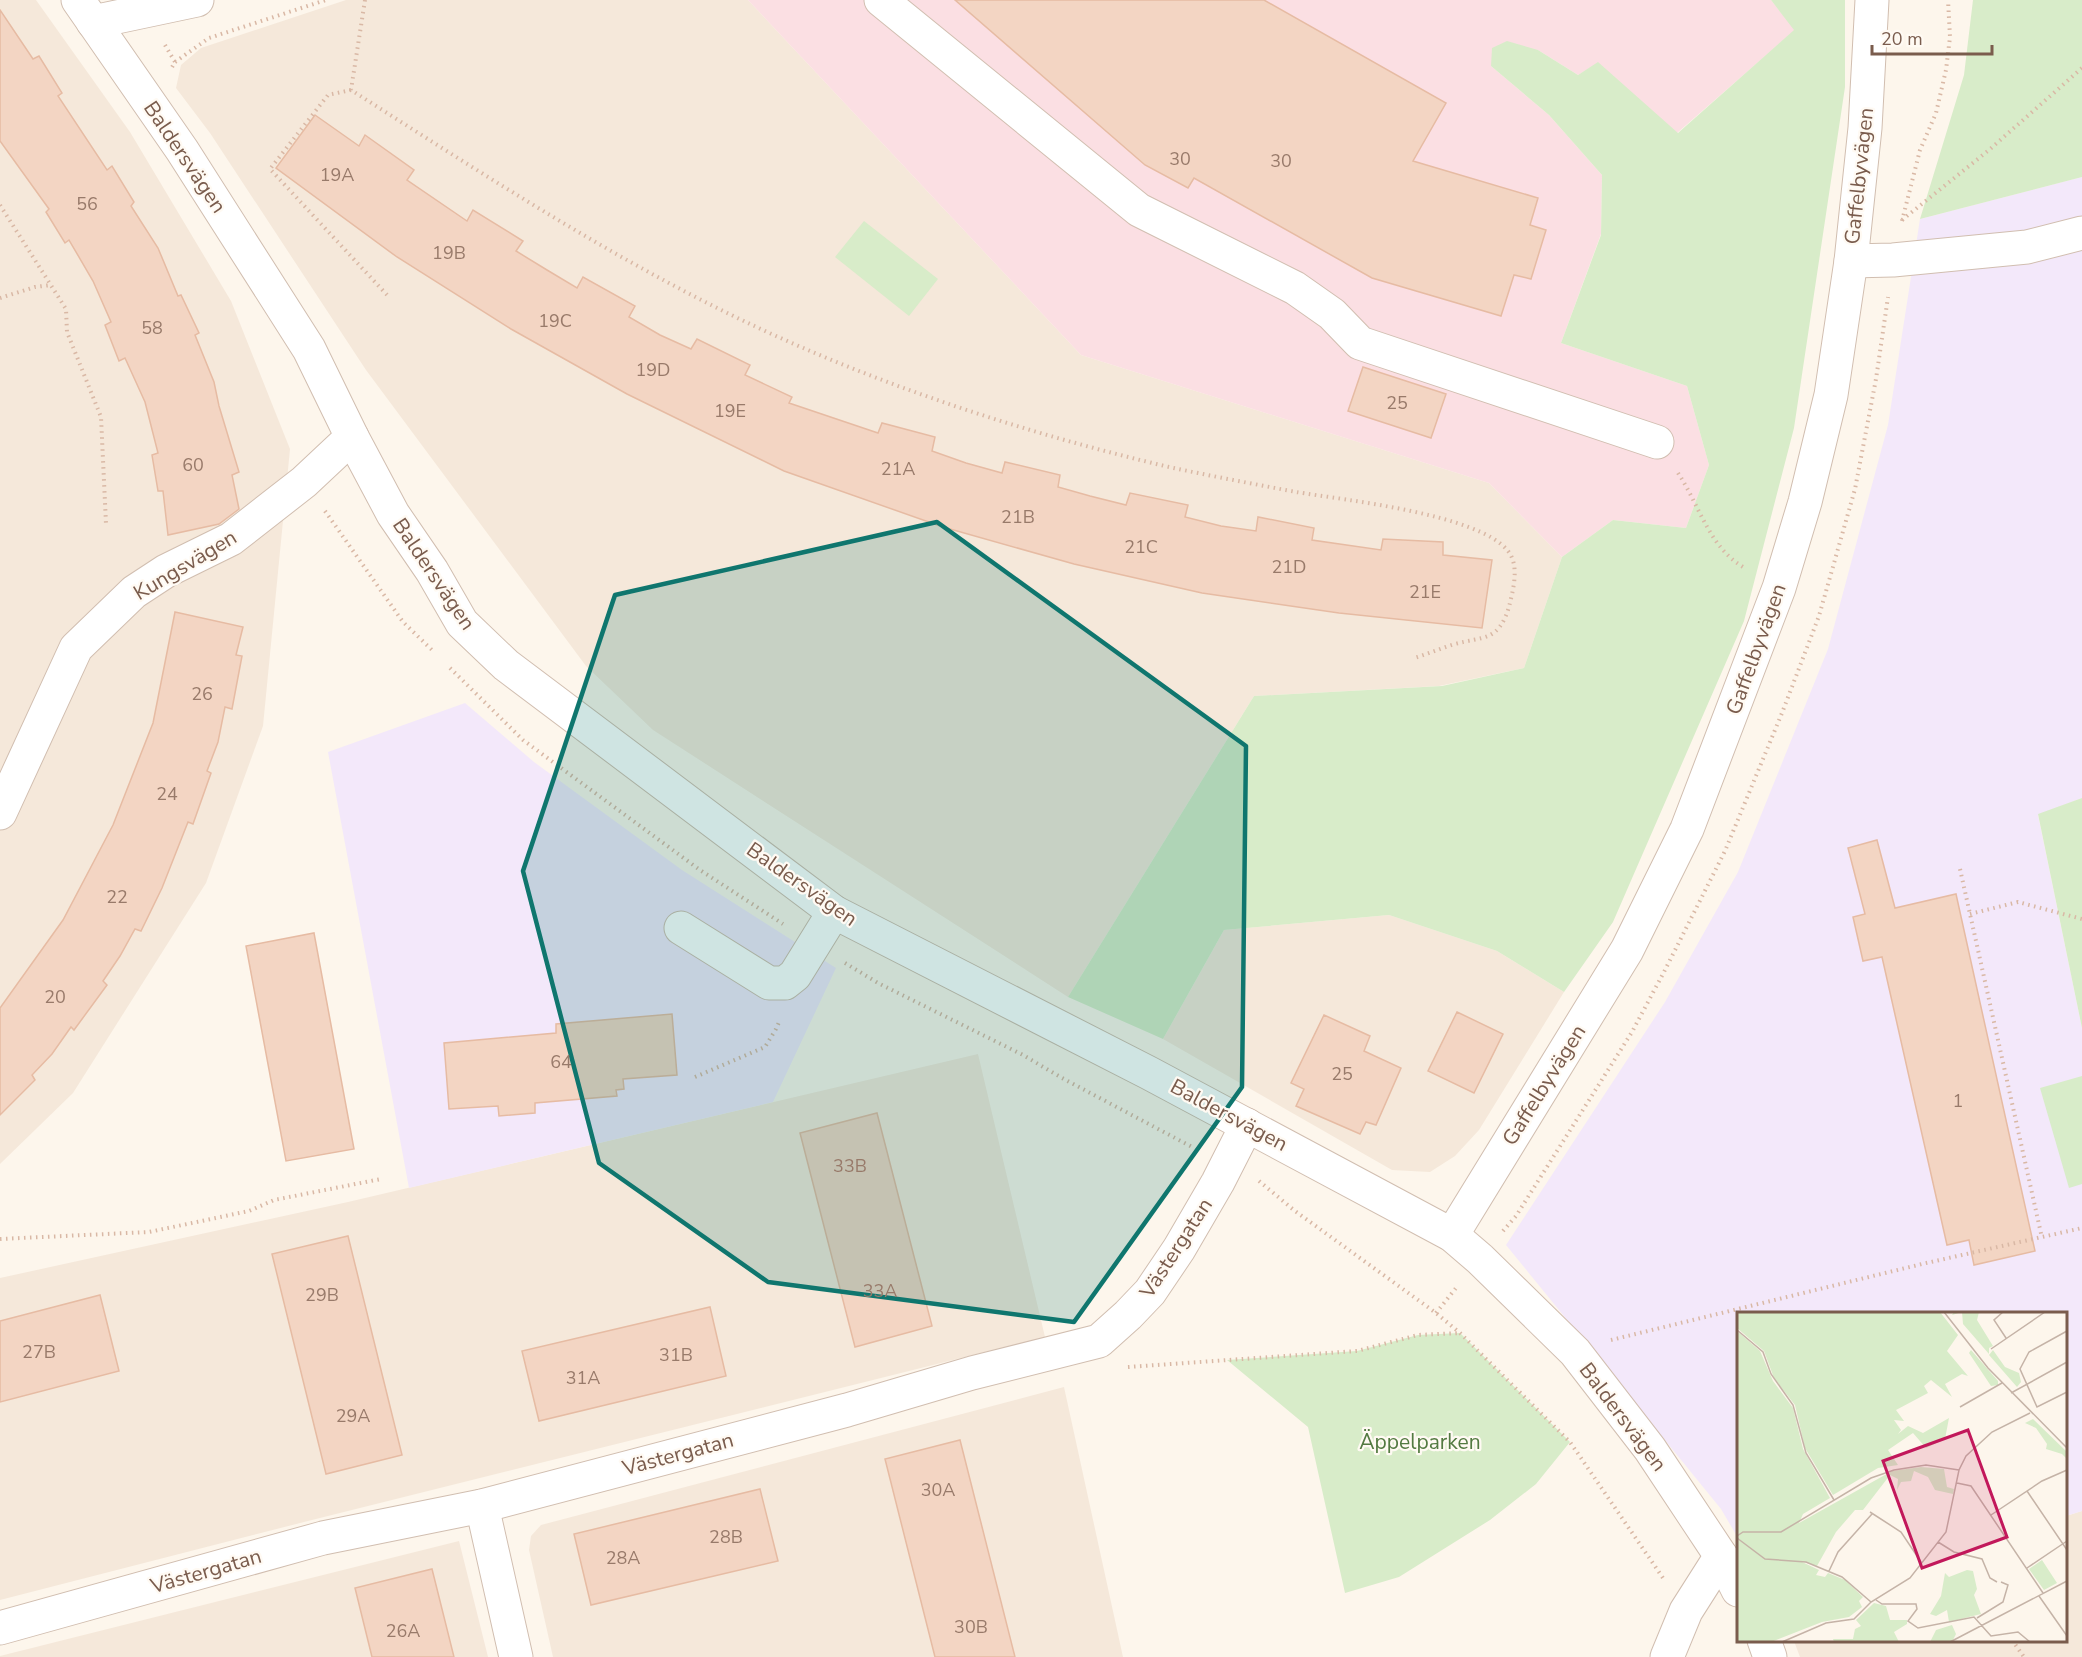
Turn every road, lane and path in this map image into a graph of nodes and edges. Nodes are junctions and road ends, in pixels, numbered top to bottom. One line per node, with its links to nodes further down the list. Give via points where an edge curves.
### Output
1 (197, 0): 6 (street)
2 (326, 0): 7 (path, via 209,38)
3 (365, 0): 9 (path)
4 (880, 0): 18 (street, via 1139,210 1295,288 1332,314 1360,343)
5 (1872, 0): 13 (street, Gaffelbyvägen, via 1865,128)
6 (85, 11): 17 (street, Baldersvägen, via 182,150 309,349)
7 (175, 62)
8 (2082, 68): 11 (path)
9 (351, 90): 15 (path, via 328,95 270,169); 22 (path, via 522,199 633,263 835,362 926,396 1169,466 1462,523 1508,551 1515,579 1500,628 1487,637)
10 (0, 205): 14 (path)
11 (1902, 221)
12 (2082, 233): 13 (street, via 2027,247)
13 (1851, 261): 20 (street, Gaffelbyvägen, via 1831,395)
14 (51, 285): 16 (path); 19 (path, via 66,309 68,332 100,417)
15 (388, 296)
16 (0, 298)
17 (352, 437): 23 (street, Kungsvägen, via 304,482 231,539 166,571 134,592 76,648); 25 (street, Baldersvägen, via 393,514 462,623 506,665)
18 (1657, 442): 20 (path, via 1685,483 1710,534 1736,563)
19 (106, 524)
20 (1779, 588): 21 (path); 35 (street, Gaffelbyvägen, via 1687,829 1627,950)
21 (1819, 616)
22 (1414, 658)
23 (0, 813)
24 (1960, 870): 26 (path)
25 (834, 912): 29 (street, via 795,975); 31 (street, Baldersvägen)
26 (1969, 914): 27 (path, via 2018,902); 36 (path)
27 (2082, 919)
28 (681, 928): 29 (street, via 769,983)
29 (785, 983): 30 (path, via 785,1005 765,1047)
30 (695, 1077)
31 (1247, 1125): 35 (street, Baldersvägen); 41 (street, Västergatan, via 1218,1182 1150,1292 1099,1341)
32 (381, 1179): 37 (path, via 274,1200 249,1211 149,1232)
33 (1263, 1183): 38 (path)
34 (2082, 1228): 36 (path)
35 (1452, 1235): 42 (street, Baldersvägen, via 1575,1352 1650,1449)
36 (2042, 1238): 39 (path)
37 (0, 1239)
38 (1460, 1333): 40 (path, via 1418,1335 1358,1351); 44 (path, via 1570,1442)
39 (1611, 1341)
40 (1120, 1368)
41 (482, 1506): 45 (street, Västergatan, via 323,1538); 48 (street)
42 (1720, 1556): 43 (street, Baldersvägen); 44 (street)
43 (1737, 1588)
44 (1686, 1611): 49 (street)
45 (0, 1628)
46 (1764, 1642): 50 (street)
47 (2013, 1642): 51 (path)
48 (516, 1657)
49 (1667, 1657)
50 (1770, 1657)
51 (2024, 1657)

